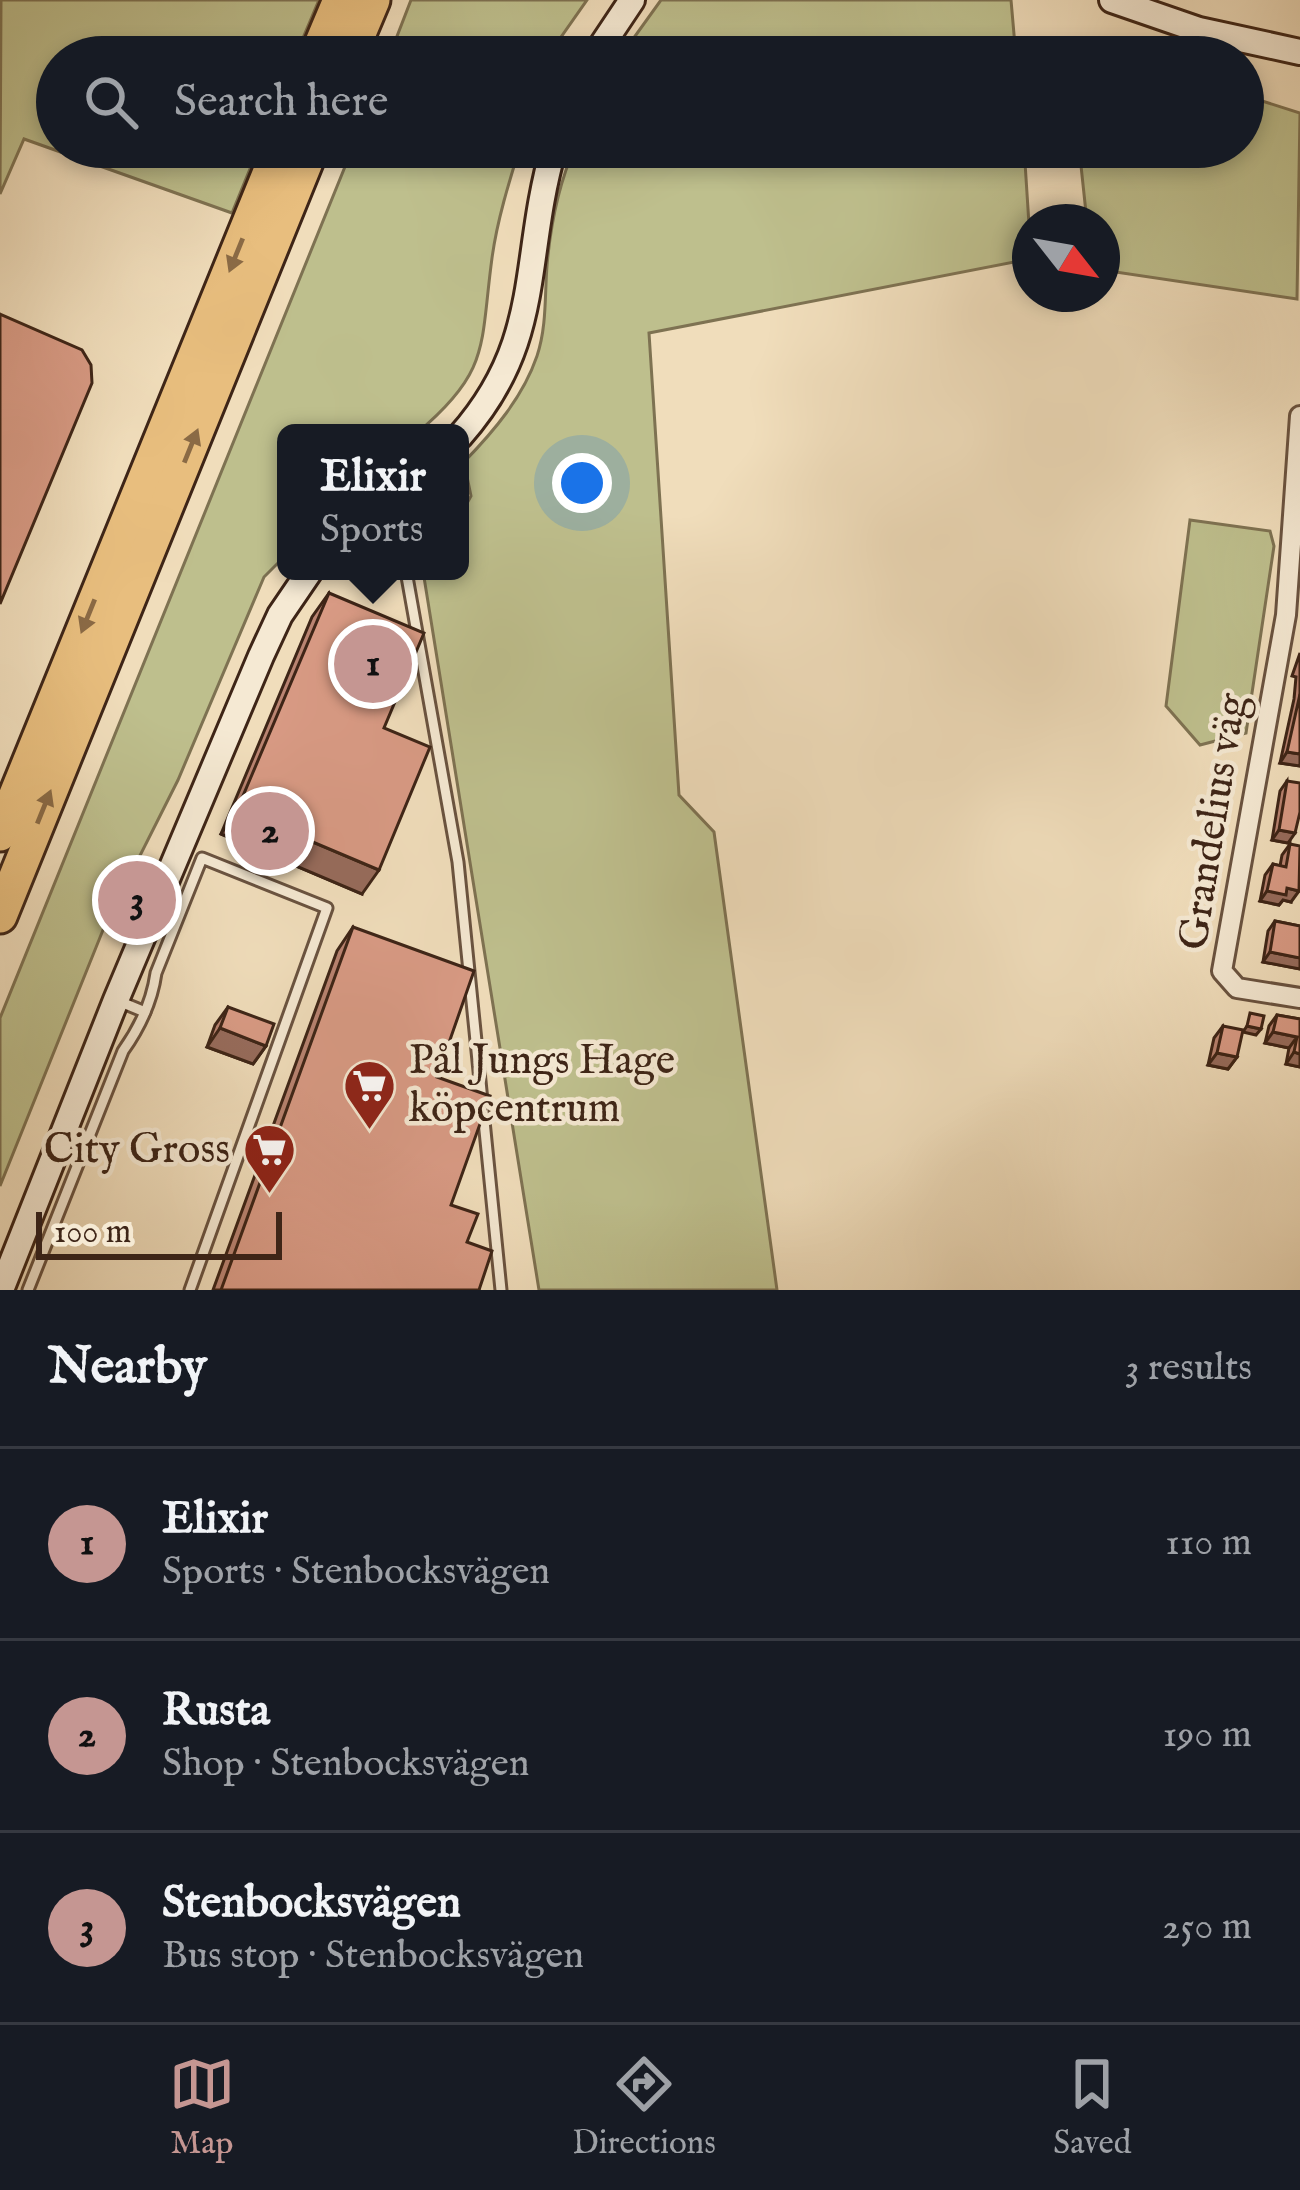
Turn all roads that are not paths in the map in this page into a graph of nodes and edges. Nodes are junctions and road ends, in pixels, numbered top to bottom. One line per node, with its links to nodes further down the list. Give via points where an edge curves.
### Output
1 (340, 0): 5 (highway)
2 (373, 0): 6 (highway)
3 (632, 0): 7 (street)
4 (1112, 0): 8 (street)
5 (325, 36)
6 (358, 36)
7 (608, 36)
8 (1227, 36)
9 (1264, 44): 10 (street)
10 (1300, 52)
11 (271, 168): 19 (highway, one-way to 19)
12 (303, 168): 20 (highway, one-way to 12)
13 (548, 168): 15 (street, via 518,344)
14 (1300, 416): 18 (street)
15 (469, 424)
16 (304, 580): 22 (street, via 271,633)
17 (408, 580): 27 (lane, via 458,862)
18 (1293, 616): 21 (street, Grandelius väg, via 1222,971 1237,988)
19 (0, 834)
20 (0, 916)
21 (1300, 998)
22 (116, 1000): 23 (lane); 24 (street)
23 (145, 1012): 25 (lane); 26 (lane, via 202,858 327,908)
24 (2, 1290)
25 (28, 1290)
26 (190, 1290)
27 (501, 1290)

